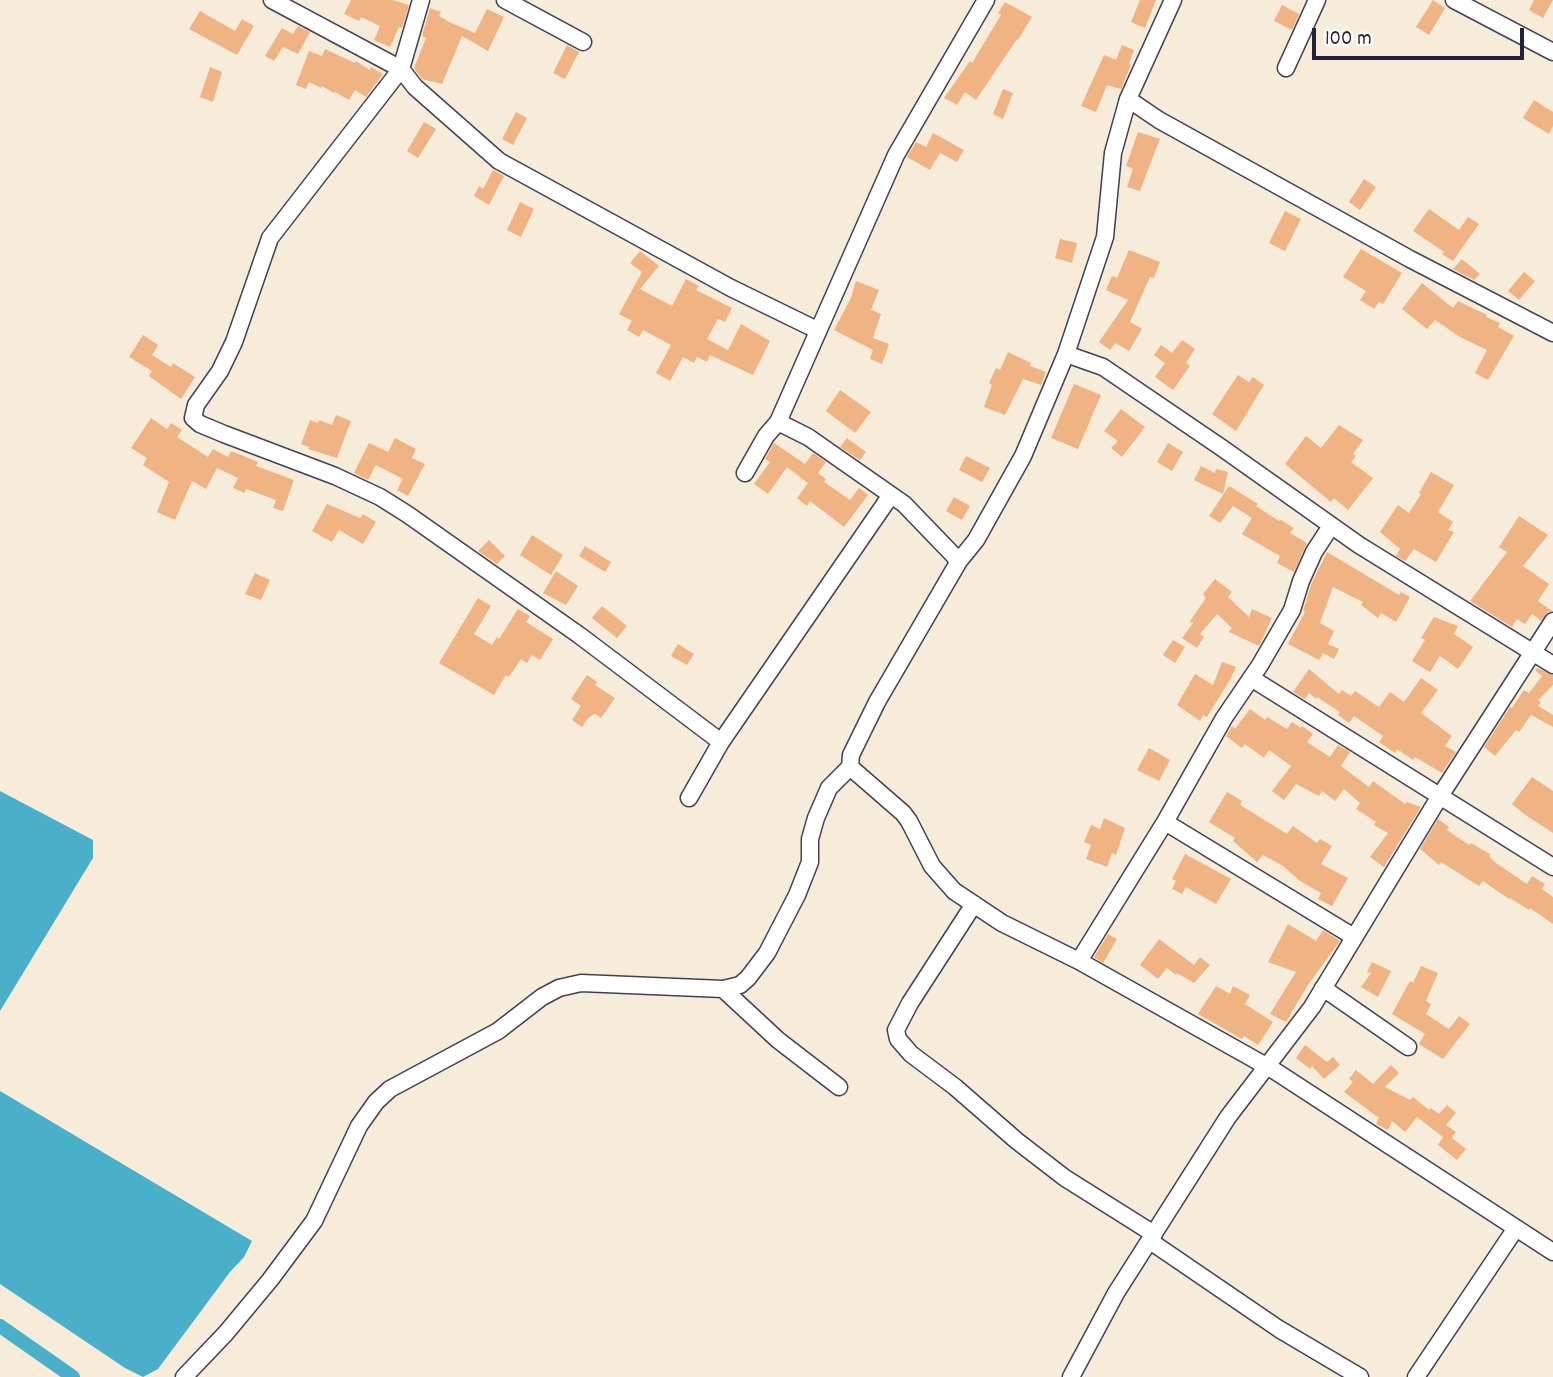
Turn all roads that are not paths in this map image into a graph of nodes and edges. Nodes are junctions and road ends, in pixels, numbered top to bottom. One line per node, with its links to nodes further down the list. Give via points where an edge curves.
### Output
1 (272, 0): 11 (street)
2 (421, 0): 11 (street)
3 (505, 0): 8 (street)
4 (986, 0): 13 (street, via 896,155)
5 (1173, 0): 12 (street)
6 (1317, 0): 10 (street)
7 (1454, 0): 9 (street)
8 (583, 42)
9 (1553, 52)
10 (1286, 68)
11 (401, 69): 13 (street, via 415,87 499,161); 25 (street, via 270,238 234,342 196,405 194,418 380,497 579,635)
12 (1128, 99): 14 (street, via 1410,259); 15 (street, via 1113,153 1105,237)
13 (817, 330): 16 (street)
14 (1553, 333)
15 (1066, 355): 19 (street, via 1103,367); 20 (street, via 1023,456)
16 (778, 422): 17 (street); 18 (street, via 808,437)
17 (745, 473)
18 (891, 495): 20 (street); 25 (street)
19 (1331, 526): 22 (street); 24 (street, via 1300,580 1292,610)
20 (960, 561): 26 (street, via 877,702 851,755)
21 (1553, 621): 22 (street)
22 (1532, 652): 23 (street); 27 (street)
23 (1553, 665)
24 (1251, 678): 27 (street); 29 (street)
25 (721, 742): 28 (street)
26 (850, 767): 31 (street, via 903,813 932,866 954,891); 35 (street, via 829,788 810,839 810,862 767,953 740,985)
27 (1439, 797): 30 (street); 32 (street)
28 (689, 798)
29 (1166, 822): 32 (street); 33 (street)
30 (1553, 867)
31 (974, 904): 33 (street); 40 (street, via 910,1003 897,1030 898,1039 1065,1178)
32 (1354, 936): 34 (street)
33 (1079, 961): 37 (street)
34 (1323, 988): 36 (street); 37 (street)
35 (723, 989): 38 (street); 42 (street, via 581,983 559,988 498,1031 390,1089 359,1126 314,1221 253,1301)
36 (1408, 1047)
37 (1267, 1068): 39 (street); 40 (street, via 1228,1117)
38 (839, 1087)
39 (1516, 1228): 41 (street); 45 (street)
40 (1152, 1238): 43 (street); 44 (street, via 1279,1329)
41 (1553, 1252)
42 (184, 1377)
43 (1071, 1377)
44 (1360, 1377)
45 (1416, 1377)

